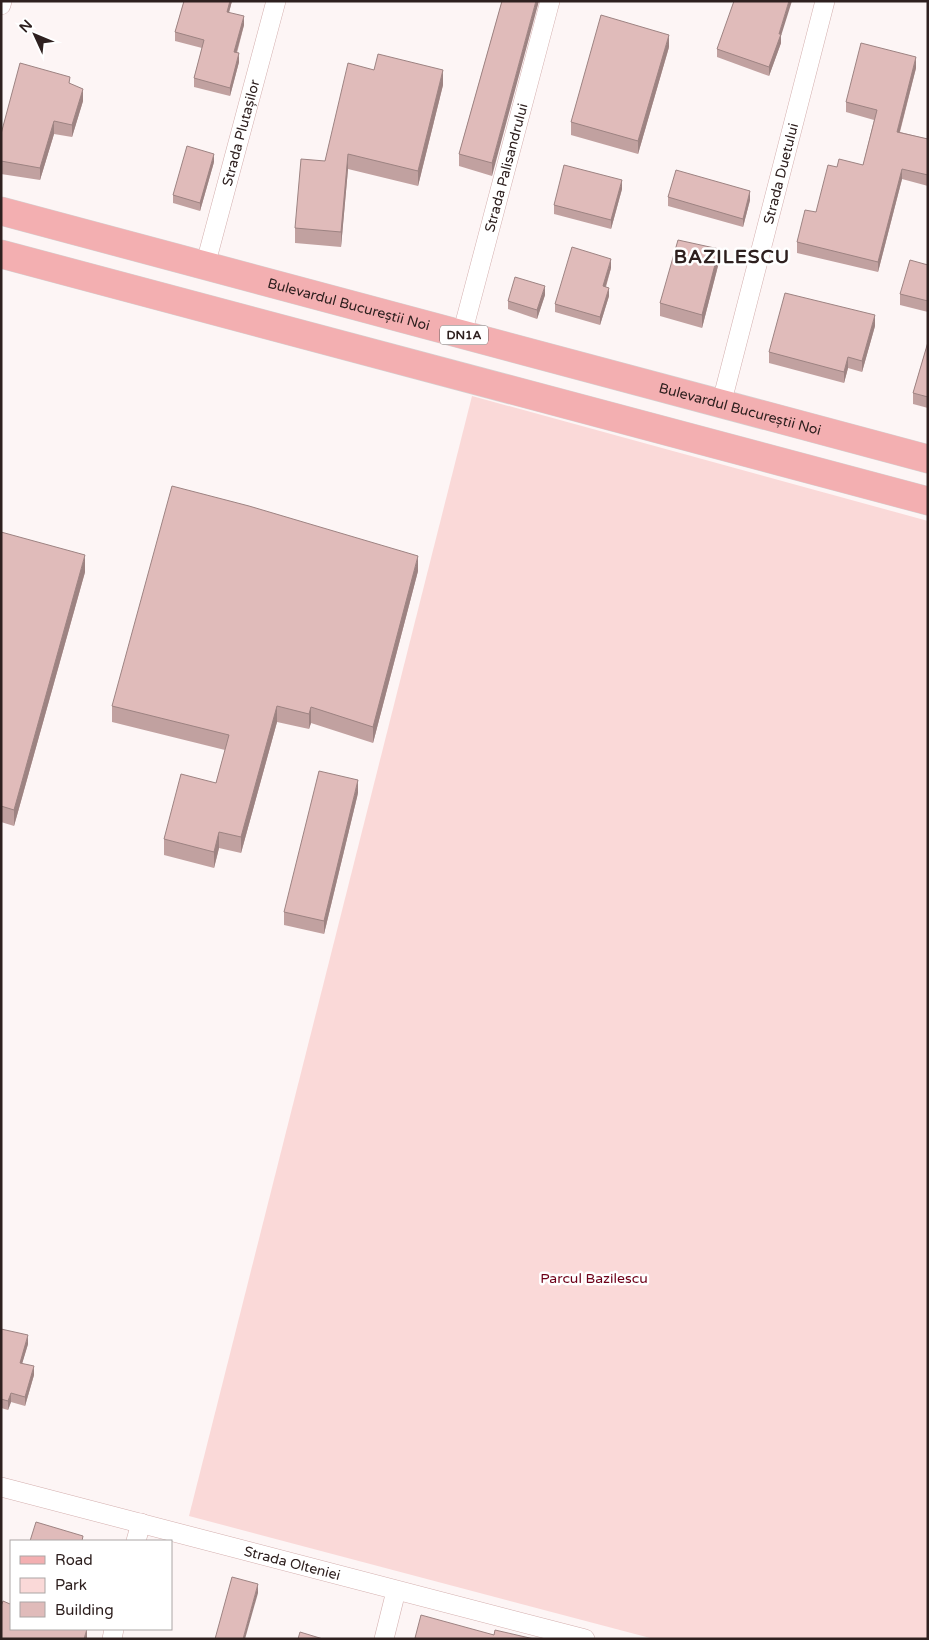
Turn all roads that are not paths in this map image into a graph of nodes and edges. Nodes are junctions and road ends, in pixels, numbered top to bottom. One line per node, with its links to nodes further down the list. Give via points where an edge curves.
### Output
1 (2, 1): 5 (street)
2 (276, 1): 8 (street, Strada Plutașilor)
3 (550, 1): 9 (street, Strada Palisandrului)
4 (825, 1): 10 (street, Strada Duetului)
5 (1, 6)
6 (1, 211): 8 (main road, Bulevardul Bucureștii Noi / DN1A)
7 (1, 254): 12 (main road)
8 (205, 266): 9 (main road, Bulevardul Bucureștii Noi / DN1A)
9 (462, 334): 10 (main road, Bulevardul Bucureștii Noi / DN1A)
10 (721, 405): 11 (main road, Bulevardul Bucureștii Noi / DN1A)
11 (928, 459)
12 (928, 501)
13 (1, 1487): 14 (street, Strada Olteniei)
14 (141, 1523): 15 (street); 16 (street, Strada Olteniei)
15 (136, 1540)
16 (396, 1591): 17 (street); 18 (street, Strada Olteniei)
17 (384, 1639)
18 (584, 1639)

